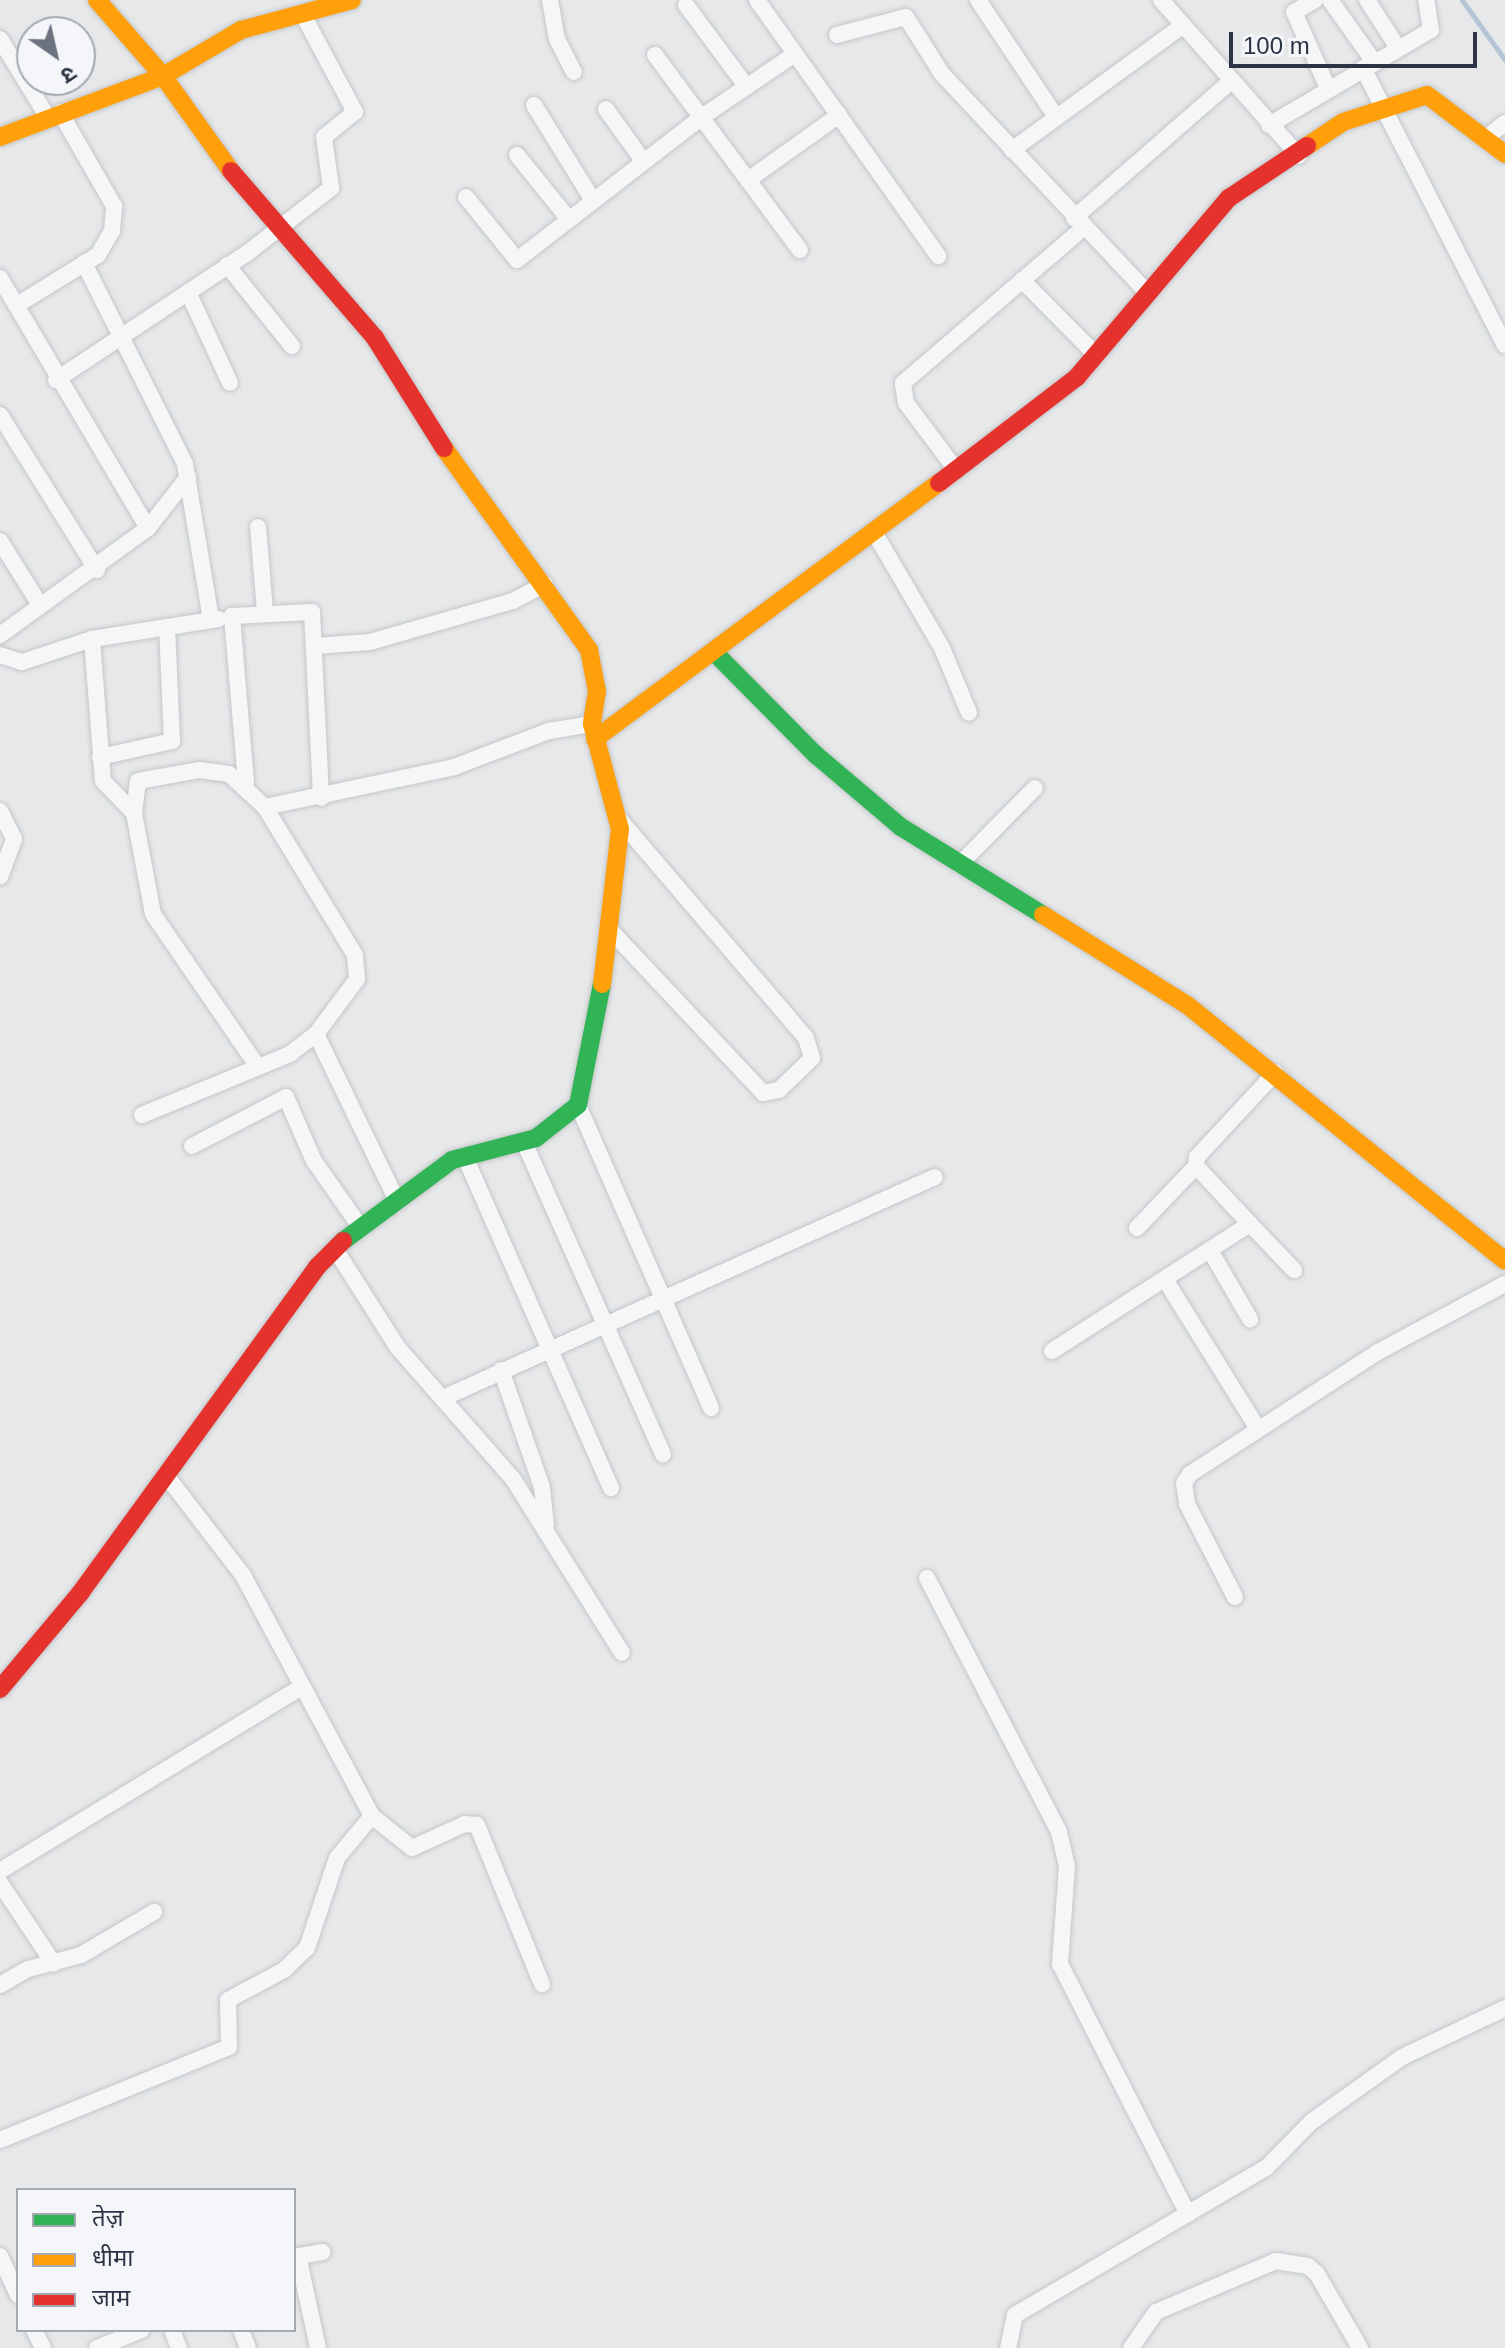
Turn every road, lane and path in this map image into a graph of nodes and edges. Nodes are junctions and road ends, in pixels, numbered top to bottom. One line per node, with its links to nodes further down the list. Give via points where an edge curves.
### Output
1 (97, 0): 21 (street)
2 (352, 0): 12 (street)
3 (550, 0): 20 (street, via 552,25)
4 (757, 0): 17 (street)
5 (978, 0): 31 (street)
6 (1161, 0): 13 (street)
7 (1315, 0): 23 (street, via 1294,12)
8 (1330, 0): 19 (street)
9 (1367, 0): 16 (street)
10 (1426, 0): 16 (street, via 1431,30)
11 (686, 5): 24 (street)
12 (302, 13): 21 (street, via 241,30); 45 (street, via 355,112 324,137 331,188)
13 (1182, 26): 22 (street); 31 (street)
14 (837, 35): 36 (street, via 906,17 942,74)
15 (0, 39): 28 (street)
16 (1398, 48): 19 (street)
17 (795, 54): 24 (street); 29 (street)
18 (655, 55): 30 (street)
19 (1368, 65): 23 (street); 27 (street)
20 (574, 72)
21 (163, 76): 28 (street); 45 (street, via 204,140)
22 (1230, 82): 33 (street); 46 (street)
23 (1327, 86): 33 (street)
24 (747, 87): 30 (street)
25 (534, 105): 43 (street)
26 (606, 109): 40 (street)
27 (1384, 109): 35 (street, via 1427,95); 39 (street, via 1343,122); 57 (street)
28 (53, 114): 34 (street); 49 (street, via 114,206 109,243)
29 (839, 115): 41 (street); 48 (street)
30 (702, 117): 40 (street); 41 (street)
31 (1056, 117): 36 (street)
32 (1505, 123): 35 (street)
33 (1269, 125): 39 (street)
34 (0, 137)
35 (1487, 137): 37 (street)
36 (1012, 150): 46 (street)
37 (1505, 154)
38 (517, 155): 44 (street)
39 (1299, 156): 54 (street, via 1229,198)
40 (644, 162): 43 (street)
41 (748, 180): 47 (street)
42 (466, 197): 44 (street, via 517,260)
43 (592, 199): 44 (street)
44 (567, 217)
45 (279, 222): 50 (street); 70 (street, via 375,338 416,412)
46 (1078, 223): 52 (street); 54 (street)
47 (800, 250)
48 (938, 256)
49 (84, 263): 55 (street); 56 (street)
50 (227, 265): 53 (street); 58 (street)
51 (0, 278): 55 (street)
52 (1022, 280): 59 (street); 63 (street, via 903,383 906,403)
53 (188, 292): 56 (street); 61 (street)
54 (1147, 292): 59 (street)
55 (17, 305): 60 (street)
56 (120, 336): 60 (street); 64 (street, via 180,448)
57 (1505, 345)
58 (292, 346)
59 (1096, 355): 63 (street, via 1077,377)
60 (56, 380): 66 (street)
61 (230, 383)
62 (0, 415): 69 (street)
63 (954, 467): 67 (street)
64 (188, 477): 66 (street); 74 (street)
65 (258, 527): 72 (street)
66 (148, 528): 69 (street)
67 (874, 532): 79 (street); 81 (street, via 942,648)
68 (0, 541): 71 (street)
69 (97, 570): 71 (street)
70 (545, 584): 78 (street, via 513,601 370,642); 82 (street, via 589,650 597,691)
71 (40, 605): 76 (street)
72 (265, 613): 73 (street); 78 (street, via 312,612)
73 (232, 616): 74 (street); 84 (street)
74 (211, 620): 75 (street)
75 (167, 627): 77 (street); 83 (street, via 172,741)
76 (0, 635)
77 (92, 639): 80 (street, via 22,662); 83 (street)
78 (315, 646): 86 (street)
79 (716, 654): 82 (street); 91 (street, via 827,764 901,827)
80 (0, 655)
81 (969, 713)
82 (594, 732): 86 (street, via 549,731 468,763); 90 (street)
83 (100, 757): 89 (street, via 105,787)
84 (246, 783): 87 (street); 89 (street, via 200,770 138,781)
85 (1035, 788): 91 (street)
86 (321, 798): 87 (street)
87 (265, 807): 94 (street, via 359,964 357,979)
88 (0, 811): 92 (street, via 14,839)
89 (134, 813): 95 (street, via 153,914)
90 (618, 818): 93 (street); 93 (street, via 806,1038 812,1058 779,1090 763,1093)
91 (959, 865): 96 (street, via 1142,975)
92 (0, 877)
93 (612, 932): 97 (street)
94 (316, 1034): 95 (street, via 290,1054); 104 (street)
95 (256, 1064): 98 (street)
96 (1275, 1073): 102 (street, via 1201,1152); 110 (street)
97 (578, 1105): 99 (street, via 562,1124); 114 (street)
98 (142, 1115)
99 (524, 1142): 101 (street); 116 (street)
100 (192, 1146): 106 (street, via 286,1097 314,1161)
101 (465, 1157): 104 (street); 117 (street)
102 (1196, 1166): 105 (street); 107 (street)
103 (935, 1177): 114 (street)
104 (395, 1197): 106 (street)
105 (1250, 1224): 109 (street); 111 (street)
106 (359, 1225): 108 (street)
107 (1137, 1228)
108 (335, 1249): 120 (street, via 398,1348); 124 (street)
109 (1211, 1252): 112 (street); 115 (street)
110 (1505, 1261)
111 (1294, 1270)
112 (1166, 1281): 118 (street); 122 (street)
113 (1505, 1284): 122 (street, via 1418,1328)
114 (667, 1296): 116 (street); 121 (street)
115 (1250, 1319)
116 (602, 1325): 117 (street); 123 (street)
117 (550, 1348): 119 (street); 125 (street)
118 (1052, 1351)
119 (501, 1370): 120 (street); 126 (street, via 542,1487)
120 (443, 1398): 126 (street, via 497,1456)
121 (711, 1408)
122 (1258, 1429): 128 (street, via 1184,1483 1187,1504)
123 (663, 1454)
124 (165, 1474): 130 (street, via 242,1574); 131 (street, via 62,1616)
125 (611, 1488)
126 (546, 1528): 129 (street)
127 (927, 1578): 141 (street, via 1059,1832 1067,1866 1060,1964)
128 (1235, 1597)
129 (622, 1653)
130 (302, 1687): 132 (street); 133 (street)
131 (0, 1689)
132 (372, 1816): 137 (street, via 412,1848 465,1824 477,1825); 140 (street, via 337,1858 307,1948 284,1970 228,2000 232,2041 226,2050)
133 (0, 1871)
134 (0, 1883): 136 (street)
135 (154, 1912): 136 (street, via 81,1955)
136 (54, 1964): 138 (street)
137 (542, 1984)
138 (0, 1985)
139 (1505, 2008): 141 (street, via 1402,2057 1311,2122 1267,2167)
140 (0, 2140)
141 (1188, 2214): 149 (street, via 1015,2315)
142 (323, 2252): 144 (street)
143 (0, 2256): 145 (street)
144 (296, 2257): 148 (street)
145 (16, 2291)
146 (137, 2332): 147 (street)
147 (105, 2346)
148 (318, 2348)
149 (1008, 2348)
150 (1131, 2348): 151 (street, via 1156,2312 1182,2297 1276,2261 1293,2261 1308,2266 1329,2289)
151 (1360, 2348)

